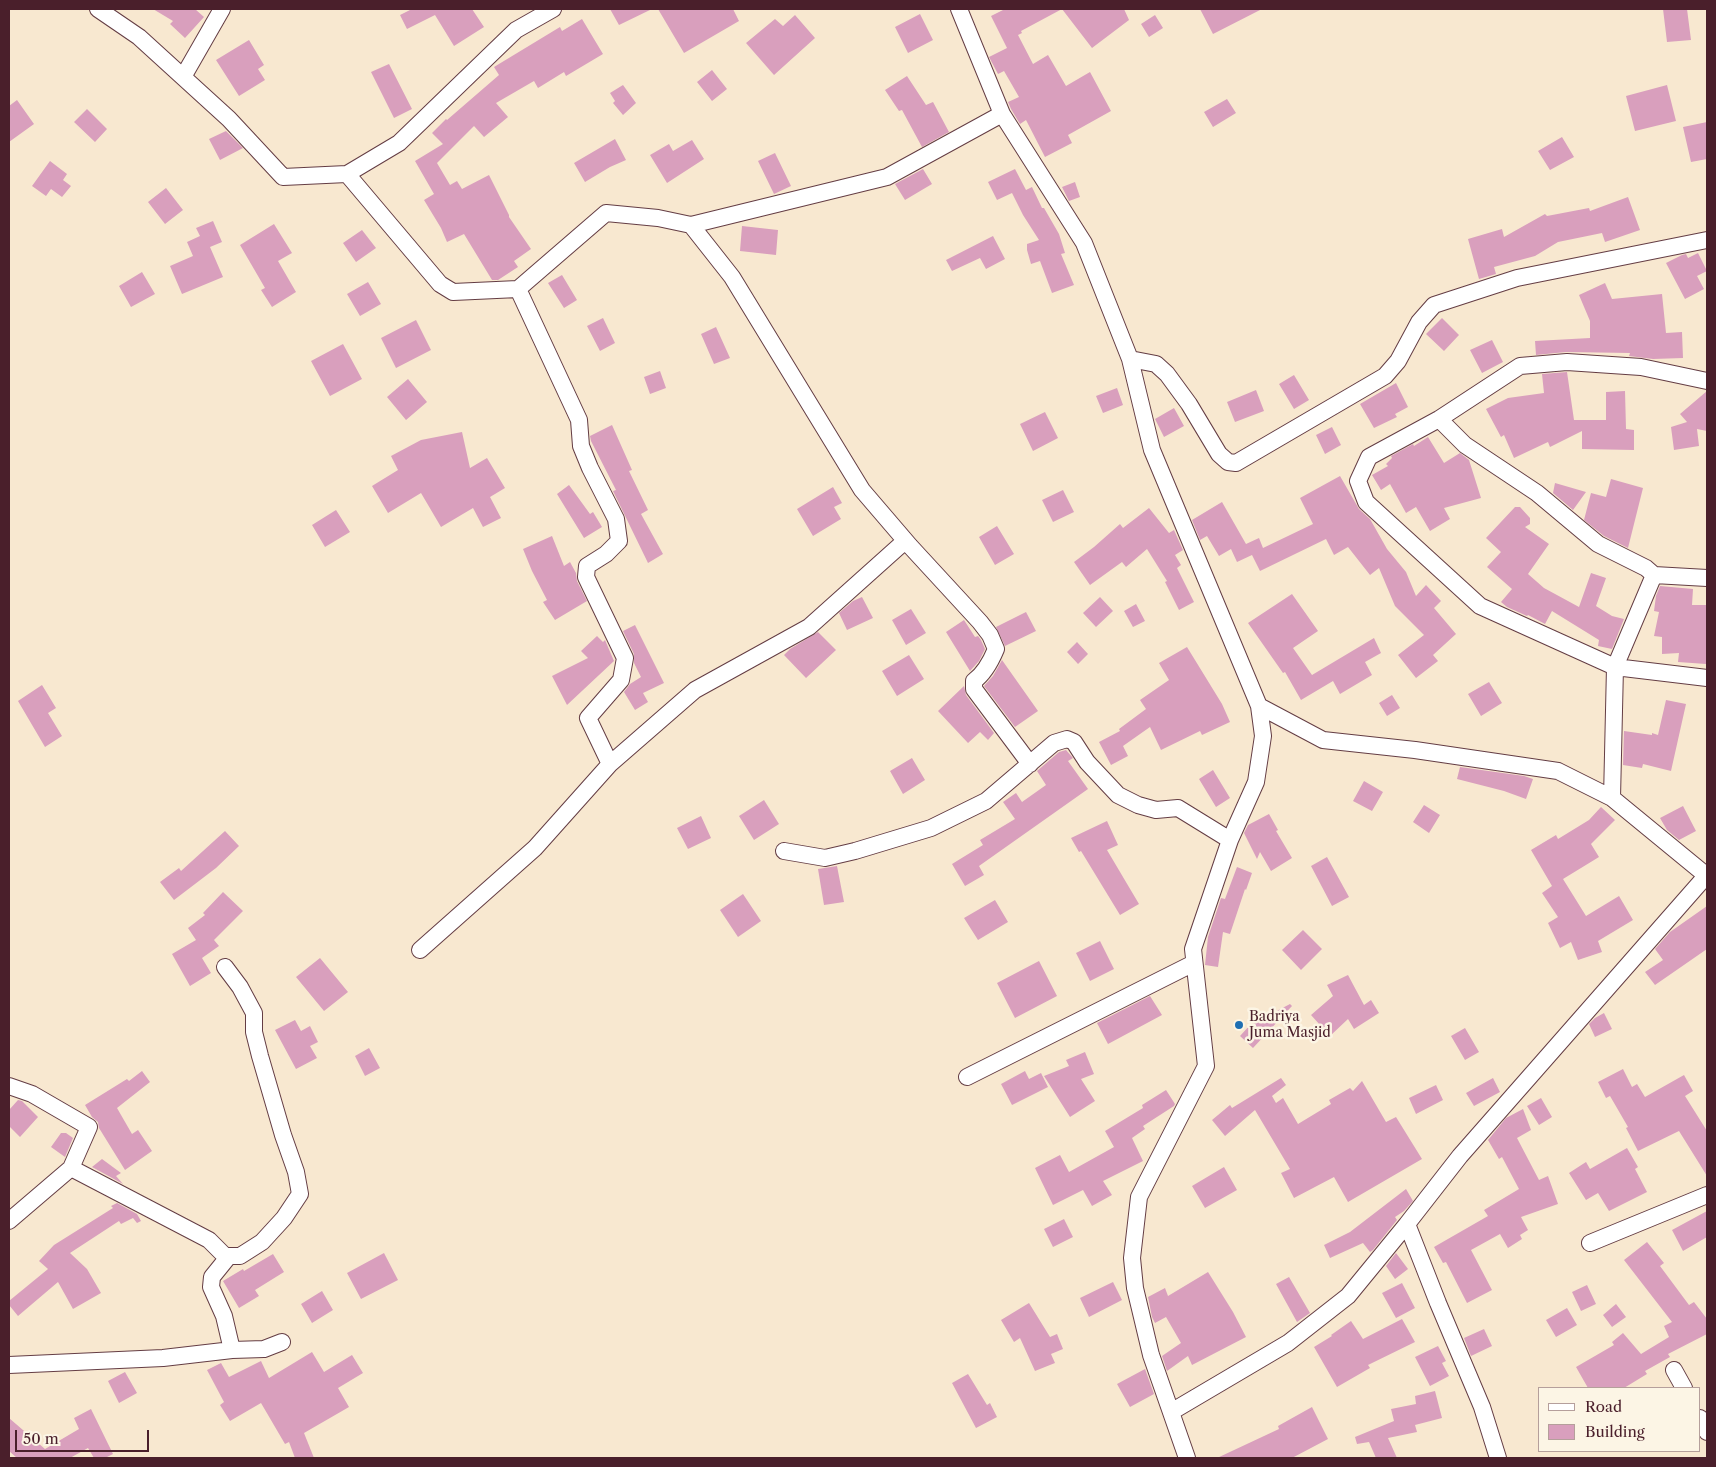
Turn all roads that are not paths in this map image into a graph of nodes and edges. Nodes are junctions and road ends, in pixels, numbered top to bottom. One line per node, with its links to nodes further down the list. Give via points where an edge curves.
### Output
1 (98, 9): 5 (street, via 140,37)
2 (222, 9): 5 (street)
3 (553, 9): 7 (street, via 516,30 399,143)
4 (959, 9): 6 (street)
5 (183, 77): 7 (street, via 229,119 283,177)
6 (1002, 114): 8 (street, via 887,177); 11 (street, via 1084,243)
7 (347, 174): 10 (street, via 440,284 453,292)
8 (691, 225): 10 (street, via 606,213); 14 (street, via 732,278 862,490)
9 (1707, 240): 11 (street, via 1517,278 1434,305 1418,322 1398,361 1385,376 1236,463 1228,462 1219,454 1167,374 1156,364)
10 (518, 289): 20 (street, via 579,420 584,453 616,519 618,541 606,554 587,566 586,577 625,658 621,680 588,718)
11 (1130, 359): 19 (street, via 1152,450)
12 (1707, 381): 13 (street, via 1632,366 1567,362 1520,366)
13 (1439, 419): 15 (street, via 1464,445 1537,493 1598,544); 17 (street, via 1369,457 1358,481 1366,502 1480,606)
14 (905, 541): 20 (street, via 809,626 695,690); 21 (street, via 990,635 996,649 981,676 974,681 974,689)
15 (1654, 575): 16 (street); 17 (street)
16 (1707, 578)
17 (1616, 667): 18 (street); 22 (street)
18 (1707, 678)
19 (1258, 706): 22 (street, via 1323,740 1558,771); 23 (street, via 1263,736 1256,782)
20 (610, 764): 26 (street, via 535,848)
21 (1030, 764): 23 (street, via 1054,743 1067,739 1074,742 1087,762 1118,795 1156,810 1178,808); 24 (street, via 986,801 931,828 825,858)
22 (1612, 798): 25 (street)
23 (1230, 840): 27 (street, via 1193,949)
24 (784, 850)
25 (1707, 877): 34 (street, via 1460,1156)
26 (420, 950)
27 (1194, 963): 29 (street); 42 (street, via 1206,1066 1139,1197 1132,1258 1135,1288 1151,1355)
28 (225, 967): 36 (street, via 254,1013 254,1032 262,1065 300,1194 262,1242 240,1256)
29 (967, 1077)
30 (9, 1086): 31 (street, via 32,1094 90,1127)
31 (71, 1168): 33 (street); 36 (street, via 209,1240)
32 (1707, 1194): 35 (street)
33 (9, 1221)
34 (1407, 1224): 42 (street, via 1348,1296 1288,1343); 46 (street, via 1482,1407)
35 (1590, 1243)
36 (228, 1256): 38 (street, via 212,1277 211,1287 224,1316)
37 (282, 1342): 38 (street, via 264,1349)
38 (232, 1350): 39 (street, via 163,1358)
39 (9, 1365)
40 (1674, 1370): 41 (street)
41 (1683, 1387)
42 (1171, 1412): 45 (street)
43 (1701, 1420): 44 (street)
44 (1707, 1432)
45 (1187, 1458)
46 (1498, 1458)

